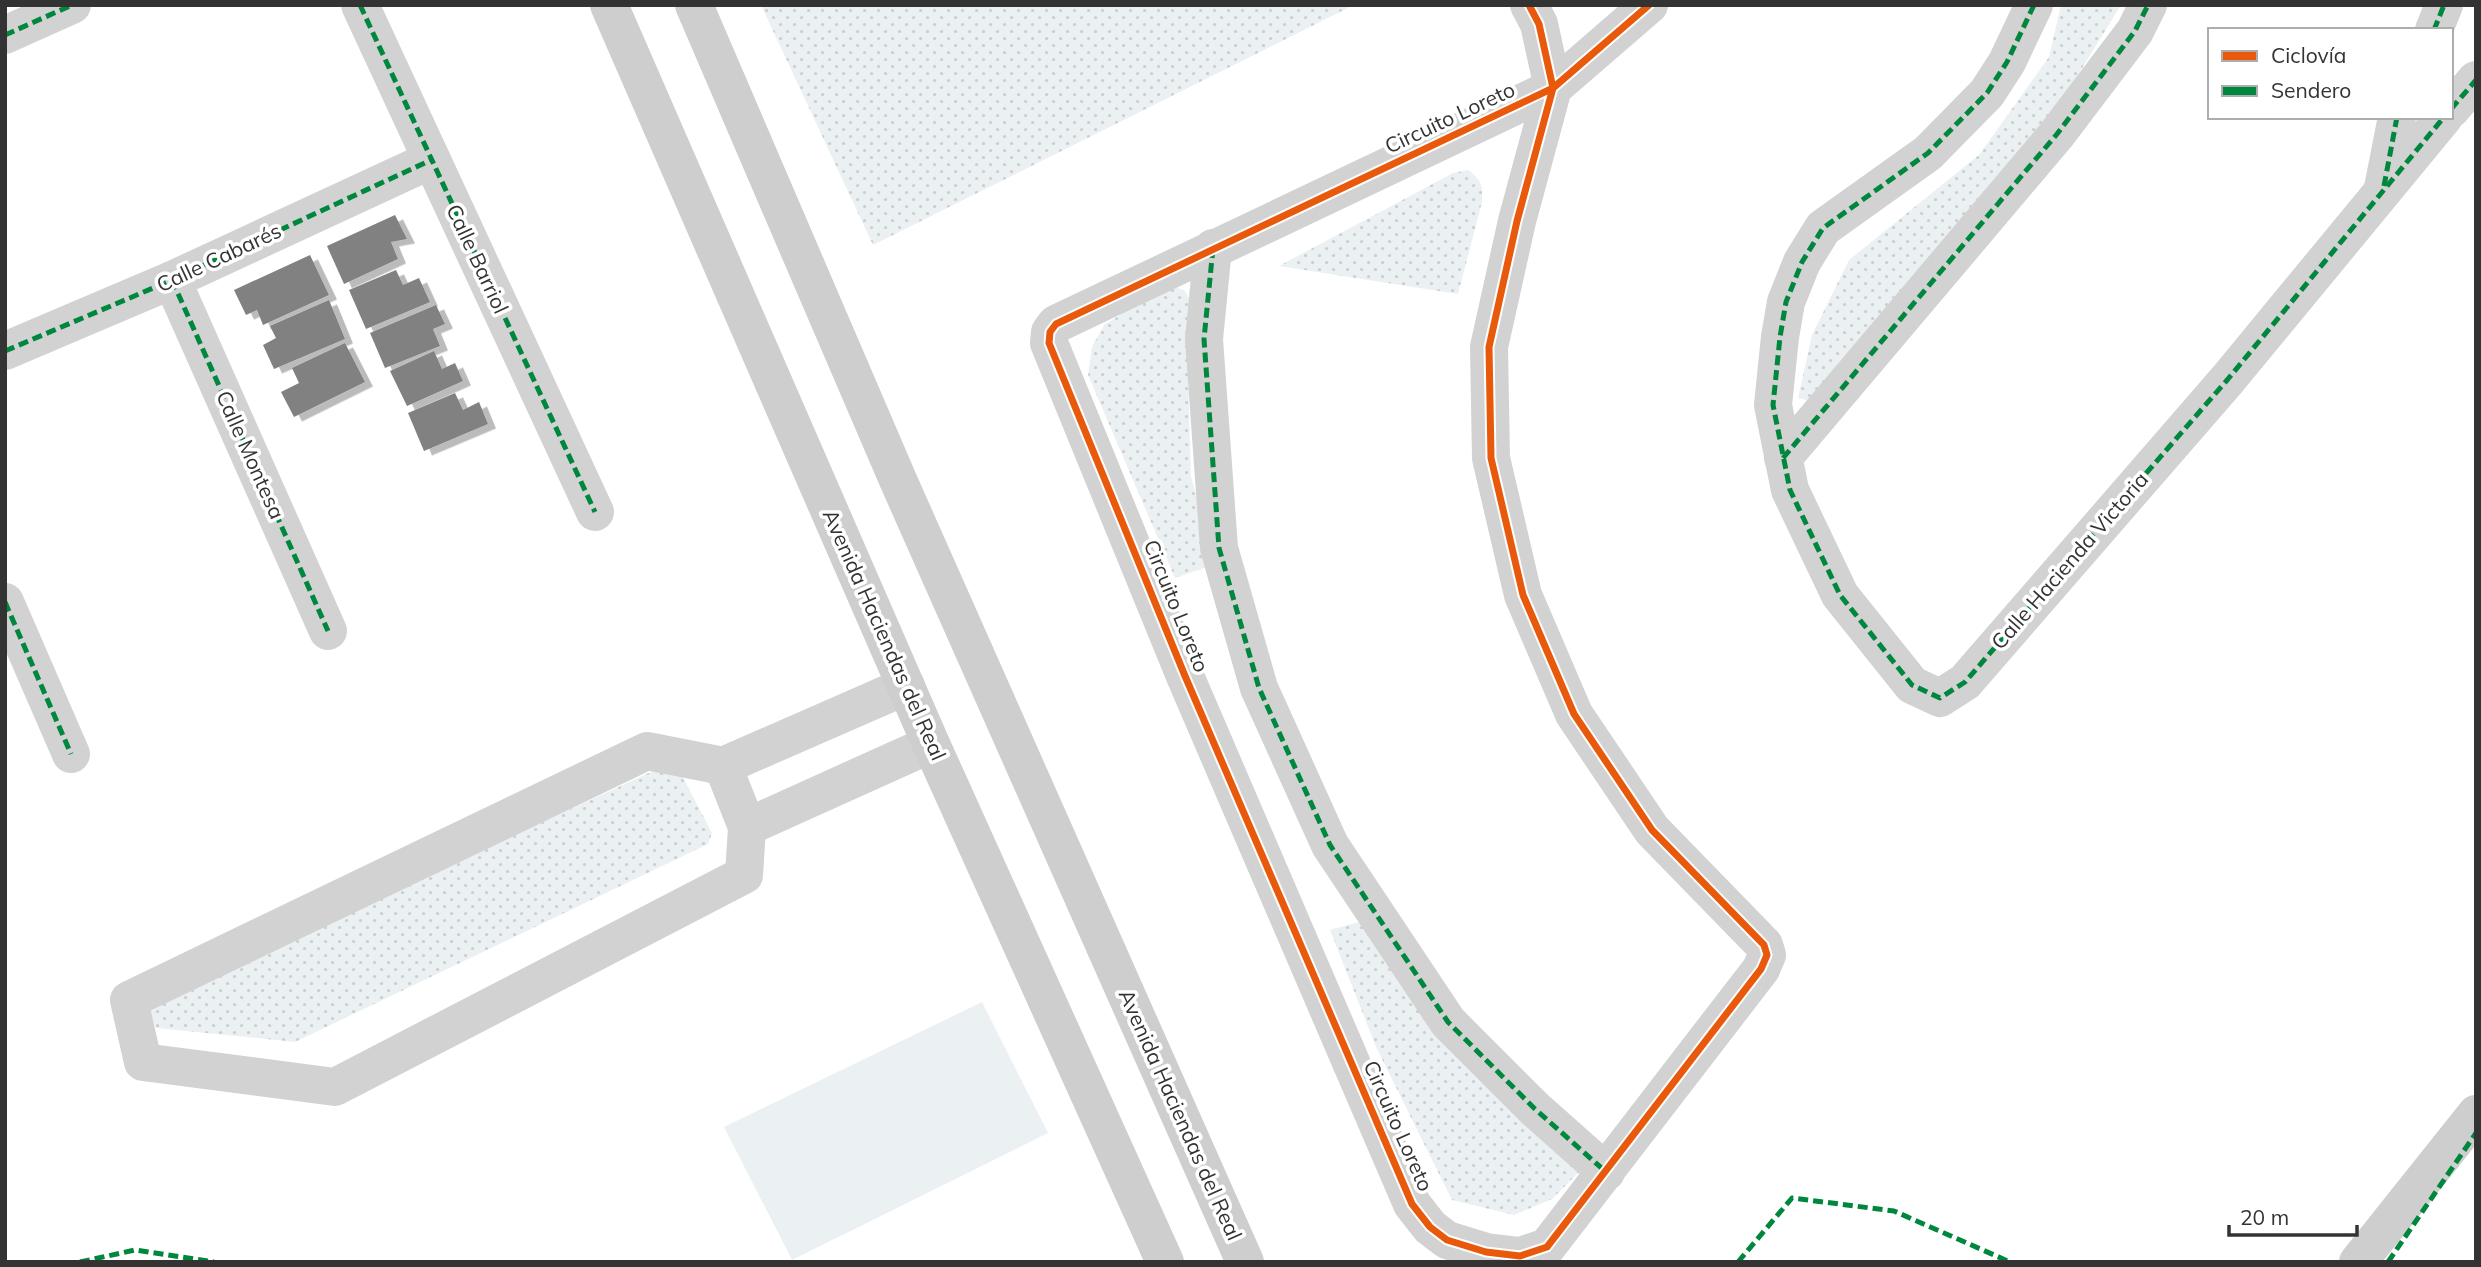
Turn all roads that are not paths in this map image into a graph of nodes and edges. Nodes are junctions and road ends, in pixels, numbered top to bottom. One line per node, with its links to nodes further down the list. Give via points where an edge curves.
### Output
1 (72, 5): 11 (street)
2 (360, 5): 17 (street, Calle Barriol)
3 (609, 5): 26 (main road, Avenida Haciendas del Real)
4 (694, 5): 34 (main road, Avenida Haciendas del Real)
5 (1529, 5): 13 (street, Circuito Loreto, via 1539,24)
6 (1649, 5): 13 (street, Circuito Loreto)
7 (2034, 5): 22 (street, Calle Hacienda Victoria, via 1987,93 1928,153 1823,228 1802,262 1786,302 1773,405)
8 (2148, 5): 22 (street, via 2135,31 2057,134)
9 (2444, 5): 10 (street)
10 (2435, 28)
11 (5, 35)
12 (2476, 80): 14 (street)
13 (1553, 89): 19 (street, Circuito Loreto); 32 (street, Circuito Loreto, via 1489,346 1491,458 1523,595 1573,714 1651,830 1768,955)
14 (2453, 107)
15 (2397, 119): 18 (street, Calle Hacienda Victoria)
16 (2442, 119): 18 (street, Calle Hacienda Victoria)
17 (430, 160): 20 (street, Calle Cabarés); 23 (street, Calle Barriol)
18 (2383, 190): 22 (street, Calle Hacienda Victoria, via 2228,379 1965,682 1940,698 1912,685 1840,595 1790,490)
19 (1213, 248): 32 (street, via 1204,339 1219,548 1259,688 1330,845 1448,1022); 32 (street, Circuito Loreto, via 1056,324 1049,343 1185,676 1412,1204 1430,1227 1447,1240 1520,1256 1547,1247)
20 (172, 280): 21 (street, Calle Cabarés); 25 (street, Calle Montesa)
21 (5, 351)
22 (1783, 458)
23 (595, 512)
24 (5, 602): 28 (street)
25 (328, 631)
26 (906, 686): 27 (main road, Avenida Haciendas del Real); 29 (street)
27 (931, 744): 30 (street); 33 (main road, Avenida Haciendas del Real)
28 (71, 754)
29 (723, 766): 30 (street); 30 (street, via 647,751 129,1000 143,1062 335,1087 744,875)
30 (747, 827)
31 (2476, 1114): 35 (main road)
32 (1606, 1172)
33 (1165, 1262)
34 (1245, 1262)
35 (2358, 1262)

